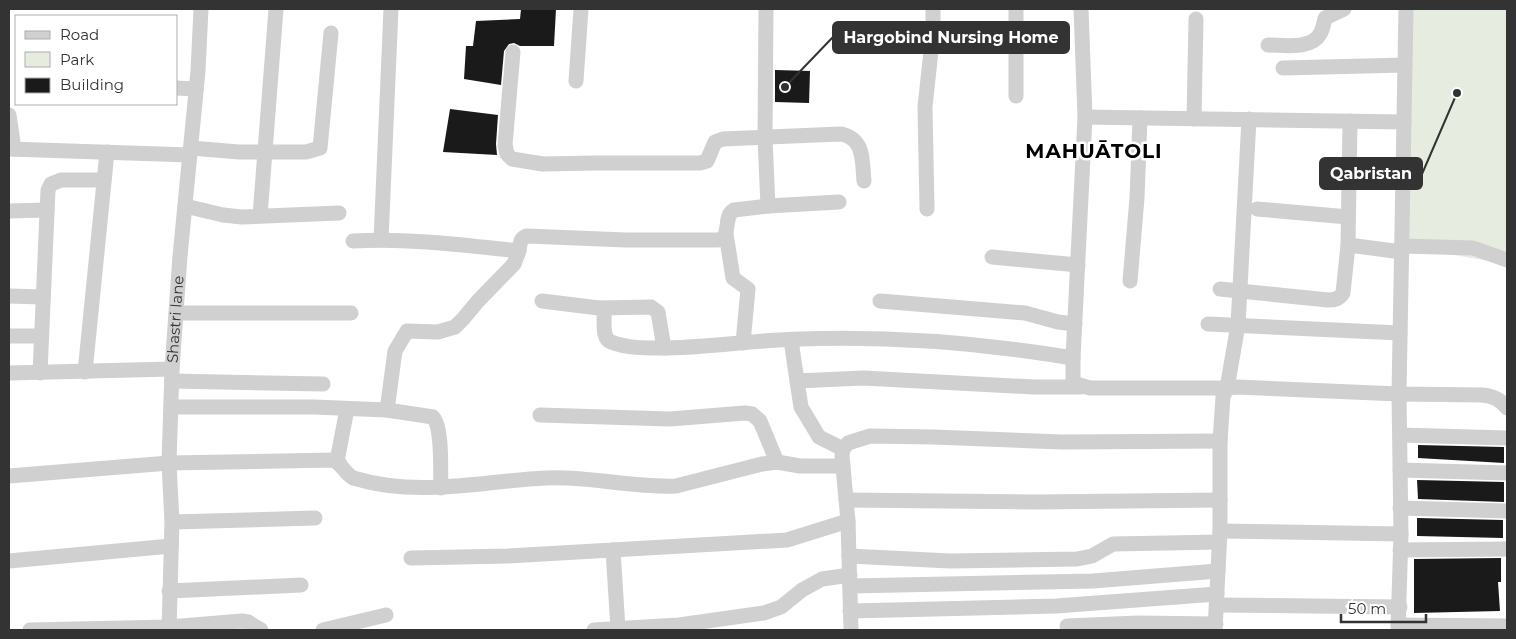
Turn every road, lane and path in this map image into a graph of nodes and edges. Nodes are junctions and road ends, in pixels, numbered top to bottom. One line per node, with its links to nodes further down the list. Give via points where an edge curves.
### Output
1 (201, 9): 19 (street, Shastri lane)
2 (276, 9): 32 (street)
3 (391, 9): 46 (street)
4 (581, 9): 17 (street)
5 (766, 9): 28 (street)
6 (933, 9): 38 (street, via 925,108)
7 (1016, 9): 20 (street)
8 (1081, 9): 22 (street)
9 (1344, 9): 13 (street, via 1325,18 1321,33 1309,43)
10 (1406, 9): 15 (street)
11 (1196, 19): 24 (street)
12 (331, 33): 32 (street, via 320,148 306,152)
13 (1268, 45)
14 (512, 52): 28 (street, via 505,145 512,159 543,164 700,163 707,161 715,142)
15 (1405, 65): 16 (street); 27 (street)
16 (1283, 68)
17 (576, 80)
18 (178, 88): 19 (street)
19 (196, 89): 30 (street, Shastri lane)
20 (1016, 96)
21 (9, 116): 29 (street)
22 (1085, 116): 23 (street); 53 (street)
23 (1140, 118): 24 (street); 54 (street)
24 (1194, 119): 25 (street)
25 (1249, 119): 26 (street); 56 (street)
26 (1350, 121): 27 (street); 44 (street)
27 (1404, 122): 49 (street)
28 (765, 138): 34 (street, via 849,136 859,146); 37 (street)
29 (11, 149): 31 (street)
30 (190, 151): 31 (street); 32 (street); 36 (street, Shastri lane)
31 (107, 152): 33 (street)
32 (264, 152): 43 (street)
33 (104, 180): 39 (street, via 56,181 48,190); 74 (street)
34 (864, 181)
35 (839, 202): 37 (street)
36 (185, 206): 43 (street, via 224,215); 62 (street, Shastri lane)
37 (768, 206): 45 (street, via 734,210 730,213)
38 (928, 209)
39 (46, 210): 41 (street); 58 (street)
40 (1257, 210): 44 (street)
41 (9, 211)
42 (339, 213): 43 (street)
43 (260, 216)
44 (1348, 217): 48 (street)
45 (726, 234): 50 (street, via 717,240 527,236 520,240); 71 (street, via 733,278 748,289)
46 (381, 240): 47 (street); 50 (street, via 428,241)
47 (353, 241)
48 (1348, 245): 49 (street); 56 (street, via 1340,298)
49 (1402, 249): 52 (street, via 1473,248); 67 (street)
50 (518, 251): 86 (street, via 514,264 456,326 438,332 407,331 395,351)
51 (992, 257): 53 (street)
52 (1507, 260)
53 (1078, 264): 64 (street)
54 (1130, 281)
55 (1220, 289): 56 (street)
56 (1239, 290): 66 (street)
57 (9, 296): 58 (street)
58 (43, 297): 69 (street)
59 (542, 301): 61 (street)
60 (880, 302): 64 (street, via 1025,313)
61 (599, 308): 72 (street, via 604,311 604,332 609,342); 72 (street, via 656,309)
62 (176, 313): 63 (street); 77 (street, Shastri lane)
63 (352, 313)
64 (1075, 324): 73 (street)
65 (1208, 324): 66 (street)
66 (1237, 326): 67 (street); 81 (street)
67 (1400, 333): 82 (street)
68 (9, 336): 69 (street)
69 (41, 336): 76 (street)
70 (791, 340): 71 (street); 73 (street, via 953,342); 78 (street)
71 (743, 343): 72 (street)
72 (664, 348)
73 (1073, 358): 80 (street, via 1073,378)
74 (85, 372): 76 (street); 77 (street)
75 (9, 373): 76 (street)
76 (40, 373)
77 (172, 375): 79 (street); 83 (street, Shastri lane)
78 (797, 381): 80 (street, via 863,378); 91 (street, via 801,408 819,437)
79 (323, 384)
80 (1081, 387): 81 (street)
81 (1227, 388): 82 (street); 90 (street, via 1223,397)
82 (1399, 394): 85 (street, via 1482,394 1502,401); 88 (street)
83 (170, 407): 84 (street); 93 (street, Shastri lane)
84 (347, 408): 86 (street); 94 (street, via 337,461)
85 (1507, 408)
86 (387, 410): 99 (street, via 425,415 437,422)
87 (540, 415): 92 (street, via 670,419 752,414 760,421)
88 (1400, 435): 89 (street); 96 (street)
89 (1507, 438)
90 (1220, 442): 91 (street, via 1062,442 870,436 848,443); 101 (street)
91 (843, 449): 95 (street)
92 (777, 462): 95 (street, via 800,466); 99 (street, via 676,486 547,478)
93 (169, 463): 94 (street, via 334,460); 98 (street); 106 (street, Shastri lane)
94 (340, 464): 99 (street, via 347,474 364,481 400,487)
95 (843, 466): 100 (street)
96 (1400, 470): 97 (street); 102 (street)
97 (1507, 473)
98 (9, 476)
99 (441, 488)
100 (846, 500): 101 (street); 105 (street)
101 (1220, 500): 108 (street)
102 (1400, 508): 103 (street); 107 (street)
103 (1507, 511)
104 (315, 518): 106 (street)
105 (848, 521): 111 (street, via 786,540); 113 (street)
106 (172, 522): 109 (street, Shastri lane)
107 (1400, 534): 108 (street); 112 (street)
108 (1220, 536): 113 (street, via 1113,544 1092,556 1077,559 950,561); 116 (street)
109 (171, 546): 115 (street); 119 (street, Shastri lane)
110 (1507, 549): 112 (street)
111 (614, 550): 114 (street); 129 (street)
112 (1400, 550): 121 (street)
113 (849, 556): 117 (street)
114 (411, 558)
115 (9, 561)
116 (1218, 571): 117 (street, via 1094,581); 120 (street)
117 (850, 580): 122 (street); 129 (street, via 822,579 781,607 764,613 679,625)
118 (301, 585): 119 (street)
119 (169, 592): 128 (street, Shastri lane)
120 (1217, 600): 121 (street); 122 (street); 126 (street)
121 (1400, 607): 127 (street)
122 (850, 610): 134 (street)
123 (386, 615): 132 (street)
124 (1067, 626): 126 (street, via 1138,623)
125 (1507, 626): 127 (street)
126 (1216, 627)
127 (1398, 628)
128 (169, 629): 130 (street); 131 (street, via 242,621)
129 (618, 629): 133 (street)
130 (30, 630)
131 (261, 630)
132 (323, 630)
133 (594, 630)
134 (851, 630)

